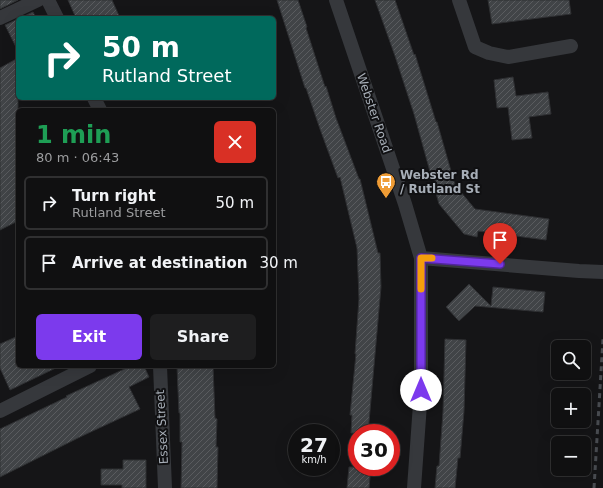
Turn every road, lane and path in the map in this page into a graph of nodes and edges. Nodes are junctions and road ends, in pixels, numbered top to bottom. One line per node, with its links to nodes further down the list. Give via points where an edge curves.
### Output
1 (38, 0): 6 (street)
2 (48, 0): 5 (street)
3 (336, 0): 8 (street, Webster Road, via 403,196)
4 (459, 0): 7 (street, via 475,47 489,53 508,57)
5 (56, 16)
6 (0, 18)
7 (571, 46)
8 (421, 258): 9 (street); 14 (street, Webster Road, via 421,390)
9 (603, 272)
10 (86, 368): 12 (street)
11 (160, 368): 13 (street, Essex Street)
12 (0, 411)
13 (165, 488)
14 (414, 488)

